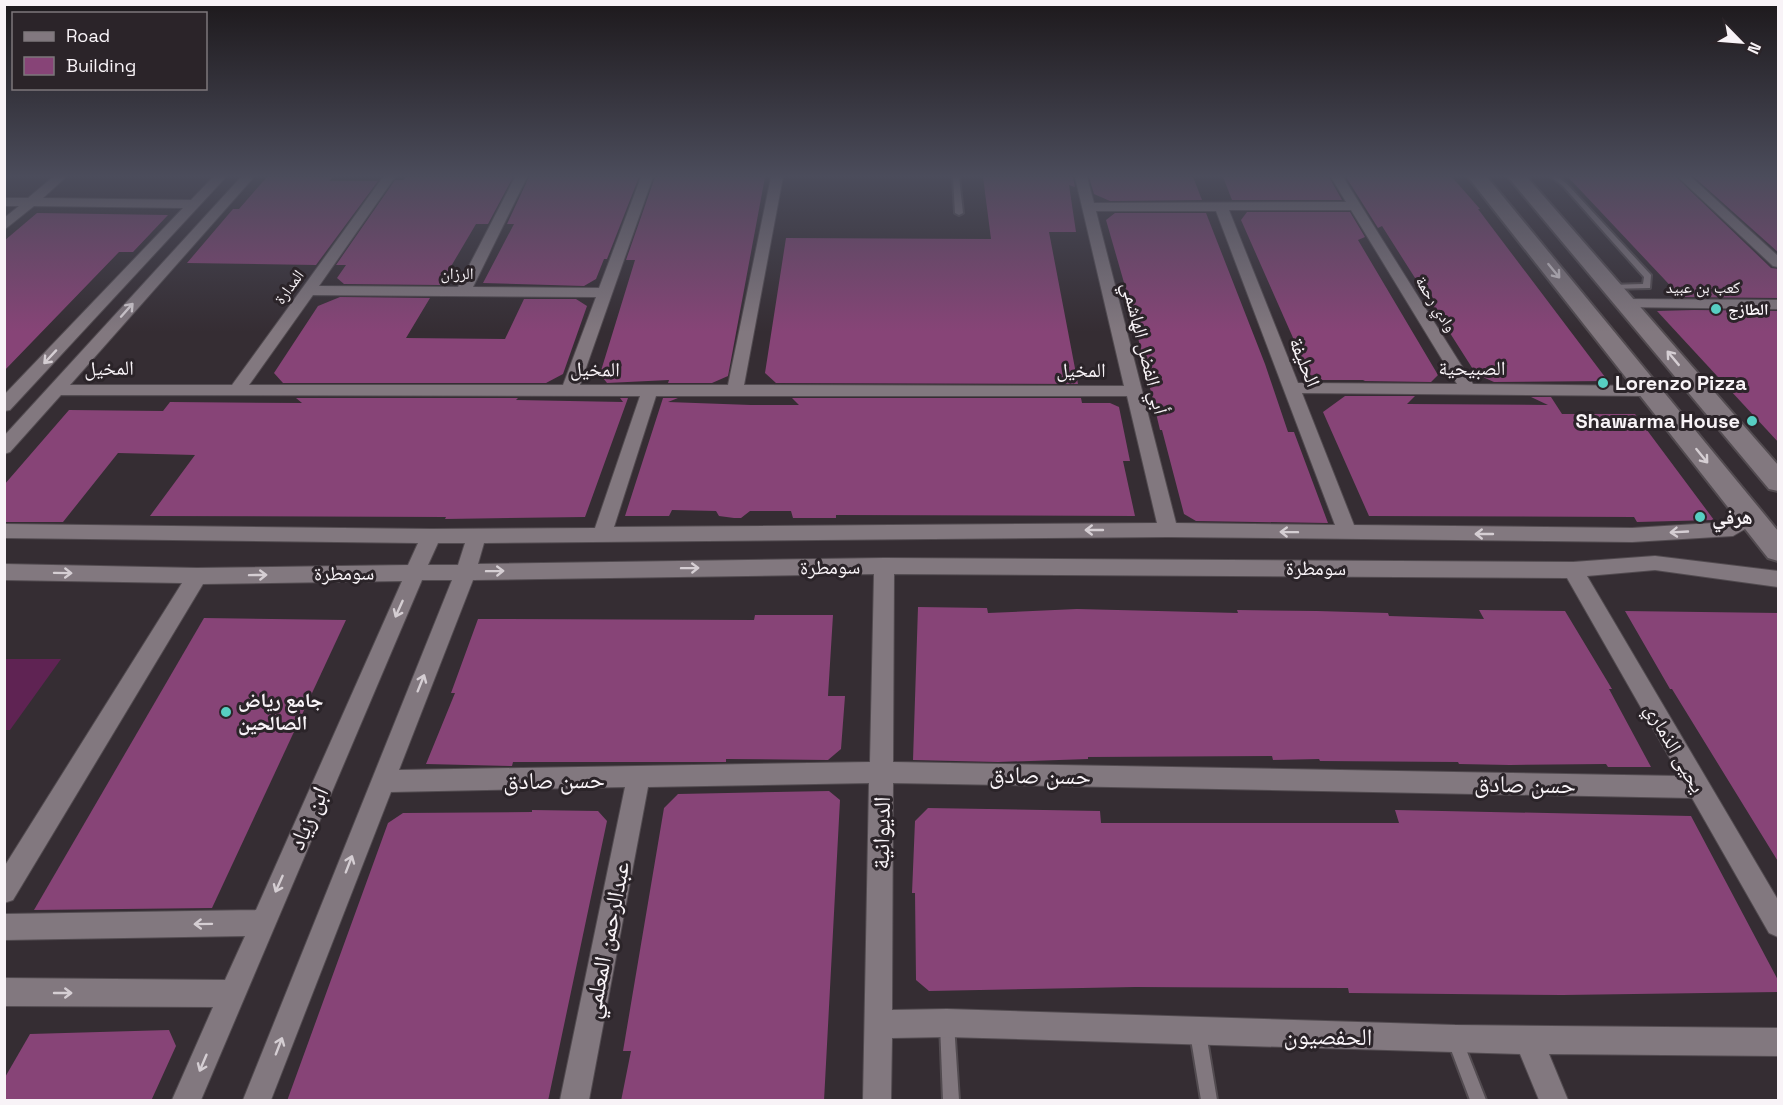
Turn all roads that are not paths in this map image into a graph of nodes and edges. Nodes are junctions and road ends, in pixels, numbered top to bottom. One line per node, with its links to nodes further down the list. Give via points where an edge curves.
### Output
1 (171, 229): 21 (street)
2 (201, 229): 22 (street, one-way to 2)
3 (352, 229): 16 (street, المدارة)
4 (495, 229): 17 (street)
5 (629, 229): 18 (street)
6 (767, 229): 29 (street)
7 (1094, 229): 30 (street, أبي الفضل الهاشمي)
8 (1230, 229): 24 (street, الحليفة)
9 (1368, 229): 26 (street, وادي رحمة)
10 (1521, 229): 31 (street, one-way to 31)
11 (1560, 229): 15 (street)
12 (1604, 229): 15 (lane, via 1648,277 1647,285)
13 (1741, 229): 14 (street)
14 (1779, 263)
15 (1610, 287): 19 (street)
16 (309, 290): 17 (street, الرزان); 23 (street, المدارة)
17 (464, 290): 18 (street, الرزان)
18 (606, 293): 25 (street)
19 (1627, 304): 20 (street, كعب بن عبيد); 34 (street, one-way to 19)
20 (1779, 305)
21 (77, 328): 22 (street); 32 (street, one-way to 32)
22 (110, 329): 27 (street)
23 (238, 388): 25 (street, المخيل); 27 (street, المخيل)
24 (1294, 388): 26 (street, الصبيحية); 38 (street, الحليفة)
25 (570, 389): 28 (street, المخيل)
26 (1468, 389): 31 (street, الصبيحية)
27 (56, 390): 33 (street)
28 (650, 390): 29 (street, المخيل); 40 (street)
29 (735, 390): 30 (street, المخيل)
30 (1134, 391): 36 (street, أبي الفضل الهاشمي)
31 (1650, 391): 35 (street, one-way to 35)
32 (4, 406)
33 (4, 448)
34 (1779, 482)
35 (1743, 508): 41 (street, سومطرة, one-way to 41, via 1743,521 1733,529); 43 (street)
36 (1168, 530): 38 (street, سومطرة, one-way to 36); 40 (street, سومطرة, one-way to 40)
37 (4, 531): 42 (street, سومطرة)
38 (1348, 533): 41 (street, سومطرة, one-way to 38)
39 (477, 534): 40 (street, سومطرة); 42 (street, سومطرة); 47 (street)
40 (602, 534)
41 (1632, 535): 44 (street, سومطرة, via 1649,539 1665,551 1664,557)
42 (431, 536): 49 (street, ابن زياد)
43 (1779, 550)
44 (1655, 563): 46 (street, سومطرة); 51 (street, سومطرة)
45 (884, 566): 46 (street, سومطرة); 47 (street, سومطرة, one-way to 45); 52 (street, الديوانية)
46 (1573, 570): 55 (street, يحيى الذماري)
47 (466, 571): 49 (street, سومطرة); 54 (street, one-way to 47)
48 (4, 572): 50 (street, سومطرة, one-way to 50)
49 (415, 572): 50 (street, سومطرة, one-way to 49); 57 (street, ابن زياد, one-way to 57)
50 (197, 576): 56 (street)
51 (1779, 579)
52 (882, 772): 53 (street, حسن صادق); 55 (street, حسن صادق); 63 (street, الديوانية)
53 (638, 778): 54 (street, حسن صادق); 70 (street, عبدالرحمن المعلمي)
54 (382, 782): 69 (street, one-way to 54)
55 (1698, 787): 58 (street, يحيى الذماري)
56 (4, 891)
57 (261, 923): 59 (street, one-way to 59); 61 (street, ابن زياد)
58 (1779, 924)
59 (4, 927)
60 (4, 992): 61 (street, one-way to 61)
61 (232, 994): 68 (street, ابن زياد, one-way to 68)
62 (947, 1023): 63 (street, الحفصيون); 64 (street, الحفصيون); 72 (lane)
63 (879, 1024): 71 (street, الديوانية)
64 (1198, 1033): 66 (street, الحفصيون); 73 (lane)
65 (1528, 1038): 66 (street, الحفصيون); 67 (street, الحفصيون); 75 (street)
66 (1455, 1039): 74 (lane)
67 (1779, 1042)
68 (187, 1101)
69 (257, 1101)
70 (574, 1101)
71 (877, 1101)
72 (951, 1101)
73 (1209, 1101)
74 (1478, 1101)
75 (1552, 1101)

